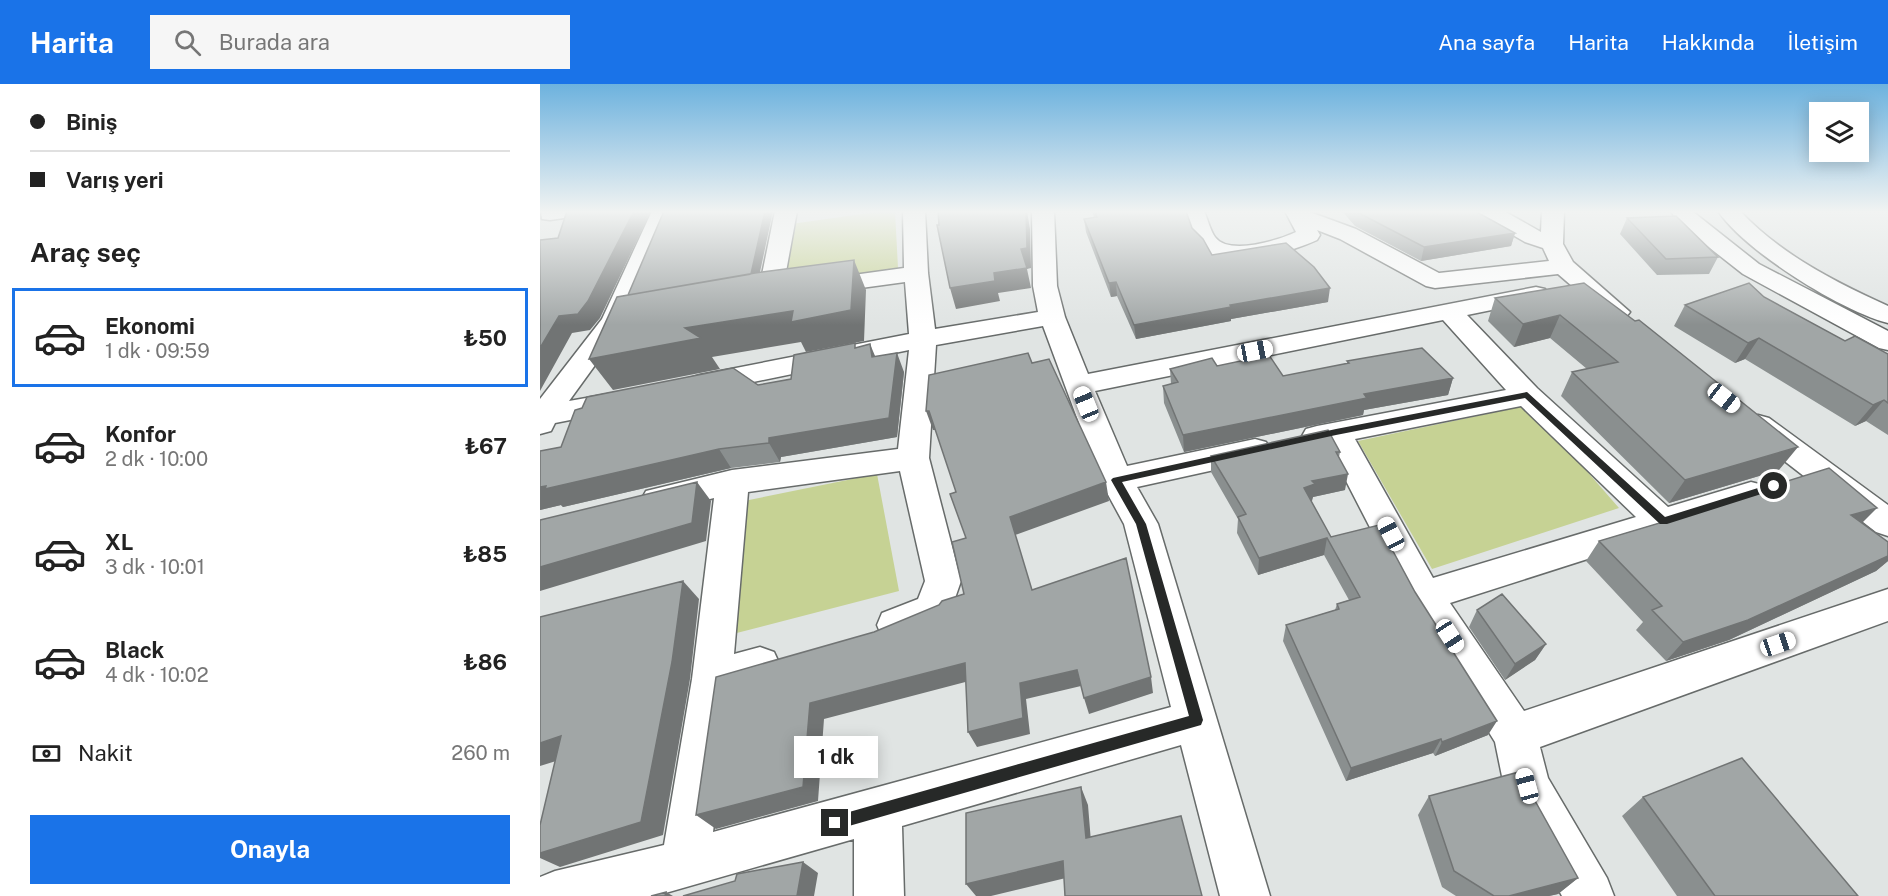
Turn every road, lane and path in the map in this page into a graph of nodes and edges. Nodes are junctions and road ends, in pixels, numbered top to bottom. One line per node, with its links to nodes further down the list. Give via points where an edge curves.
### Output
1 (650, 249): 24 (street, via 625,319)
2 (778, 249): 13 (street, via 759,296)
3 (915, 249): 13 (street)
4 (1044, 249): 17 (street, via 1045,286)
5 (1218, 249): 6 (street, via 1229,254)
6 (1259, 249)
7 (1376, 249): 12 (street, via 1435,281)
8 (1549, 249): 12 (street)
9 (1556, 249): 12 (street)
10 (1725, 249): 20 (street, via 1751,269)
11 (1768, 249): 16 (street)
12 (1557, 255): 14 (street)
13 (916, 273): 19 (street)
14 (1585, 284): 15 (street); 18 (street)
15 (1449, 312): 21 (street); 22 (street)
16 (1888, 315)
17 (1052, 317): 19 (street); 21 (street)
18 (1633, 326)
19 (923, 339): 24 (street); 26 (street)
20 (1888, 342)
21 (1078, 385): 28 (street)
22 (1527, 395): 25 (street); 31 (street)
23 (1734, 406): 27 (street)
24 (541, 420)
25 (1336, 432): 28 (street); 33 (street)
26 (913, 458): 29 (street); 35 (street, via 943,581 934,609)
27 (1818, 472): 31 (street); 32 (street)
28 (1116, 480): 38 (street, via 1141,524)
29 (732, 482): 30 (street); 37 (street)
30 (630, 506)
31 (1663, 522): 33 (street)
32 (1888, 523)
33 (1424, 596): 39 (street)
34 (1888, 605): 39 (street)
35 (861, 636)
36 (792, 656): 37 (street)
37 (712, 679): 41 (street)
38 (1196, 720): 40 (street); 44 (street)
39 (1515, 735): 45 (street, via 1527,786)
40 (878, 811): 41 (street); 43 (street)
41 (685, 864): 42 (street)
42 (555, 896)
43 (879, 896)
44 (1245, 896)
45 (1589, 896)

